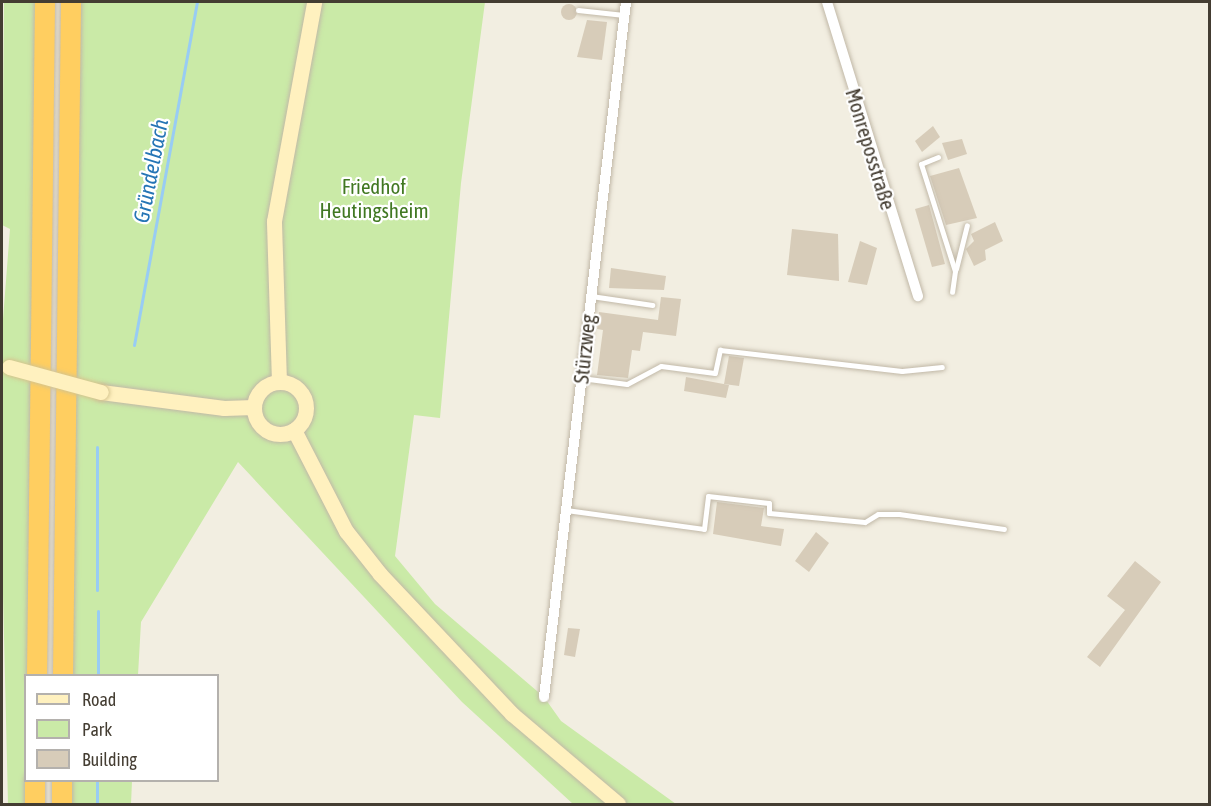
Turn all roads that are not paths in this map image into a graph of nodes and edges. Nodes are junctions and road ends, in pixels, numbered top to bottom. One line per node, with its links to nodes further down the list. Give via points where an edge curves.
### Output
1 (45, 2): 23 (highway)
2 (71, 2): 24 (highway)
3 (314, 2): 18 (main road, via 274,221)
4 (626, 2): 7 (street, Stürzweg)
5 (827, 2): 13 (street, Monreposstraße)
6 (578, 10): 7 (lane)
7 (624, 15): 12 (street, Stürzweg)
8 (938, 157): 10 (lane, via 921,164)
9 (967, 225): 10 (lane)
10 (955, 271): 11 (lane)
11 (952, 292)
12 (590, 296): 14 (lane); 17 (street, Stürzweg)
13 (918, 296)
14 (652, 305)
15 (5, 366): 19 (main road, bridge, via 101,392 224,408)
16 (942, 367): 17 (lane, via 902,371 720,350 715,373 661,366 627,384)
17 (581, 378): 21 (street, Stürzweg)
18 (279, 382): 19 (main road, via 264,387); 20 (main road, via 297,388 305,405)
19 (254, 407): 20 (main road, via 258,422 270,432)
20 (294, 430): 30 (main road, via 330,503 374,567 512,714)
21 (566, 510): 22 (lane, via 704,529 708,496 769,504 769,513 865,522 878,514 899,514); 25 (street, Stürzweg)
22 (1004, 529)
23 (37, 674)
24 (63, 674)
25 (544, 697)
26 (35, 782): 28 (highway)
27 (62, 782): 29 (highway)
28 (35, 804)
29 (62, 804)
30 (618, 804)

